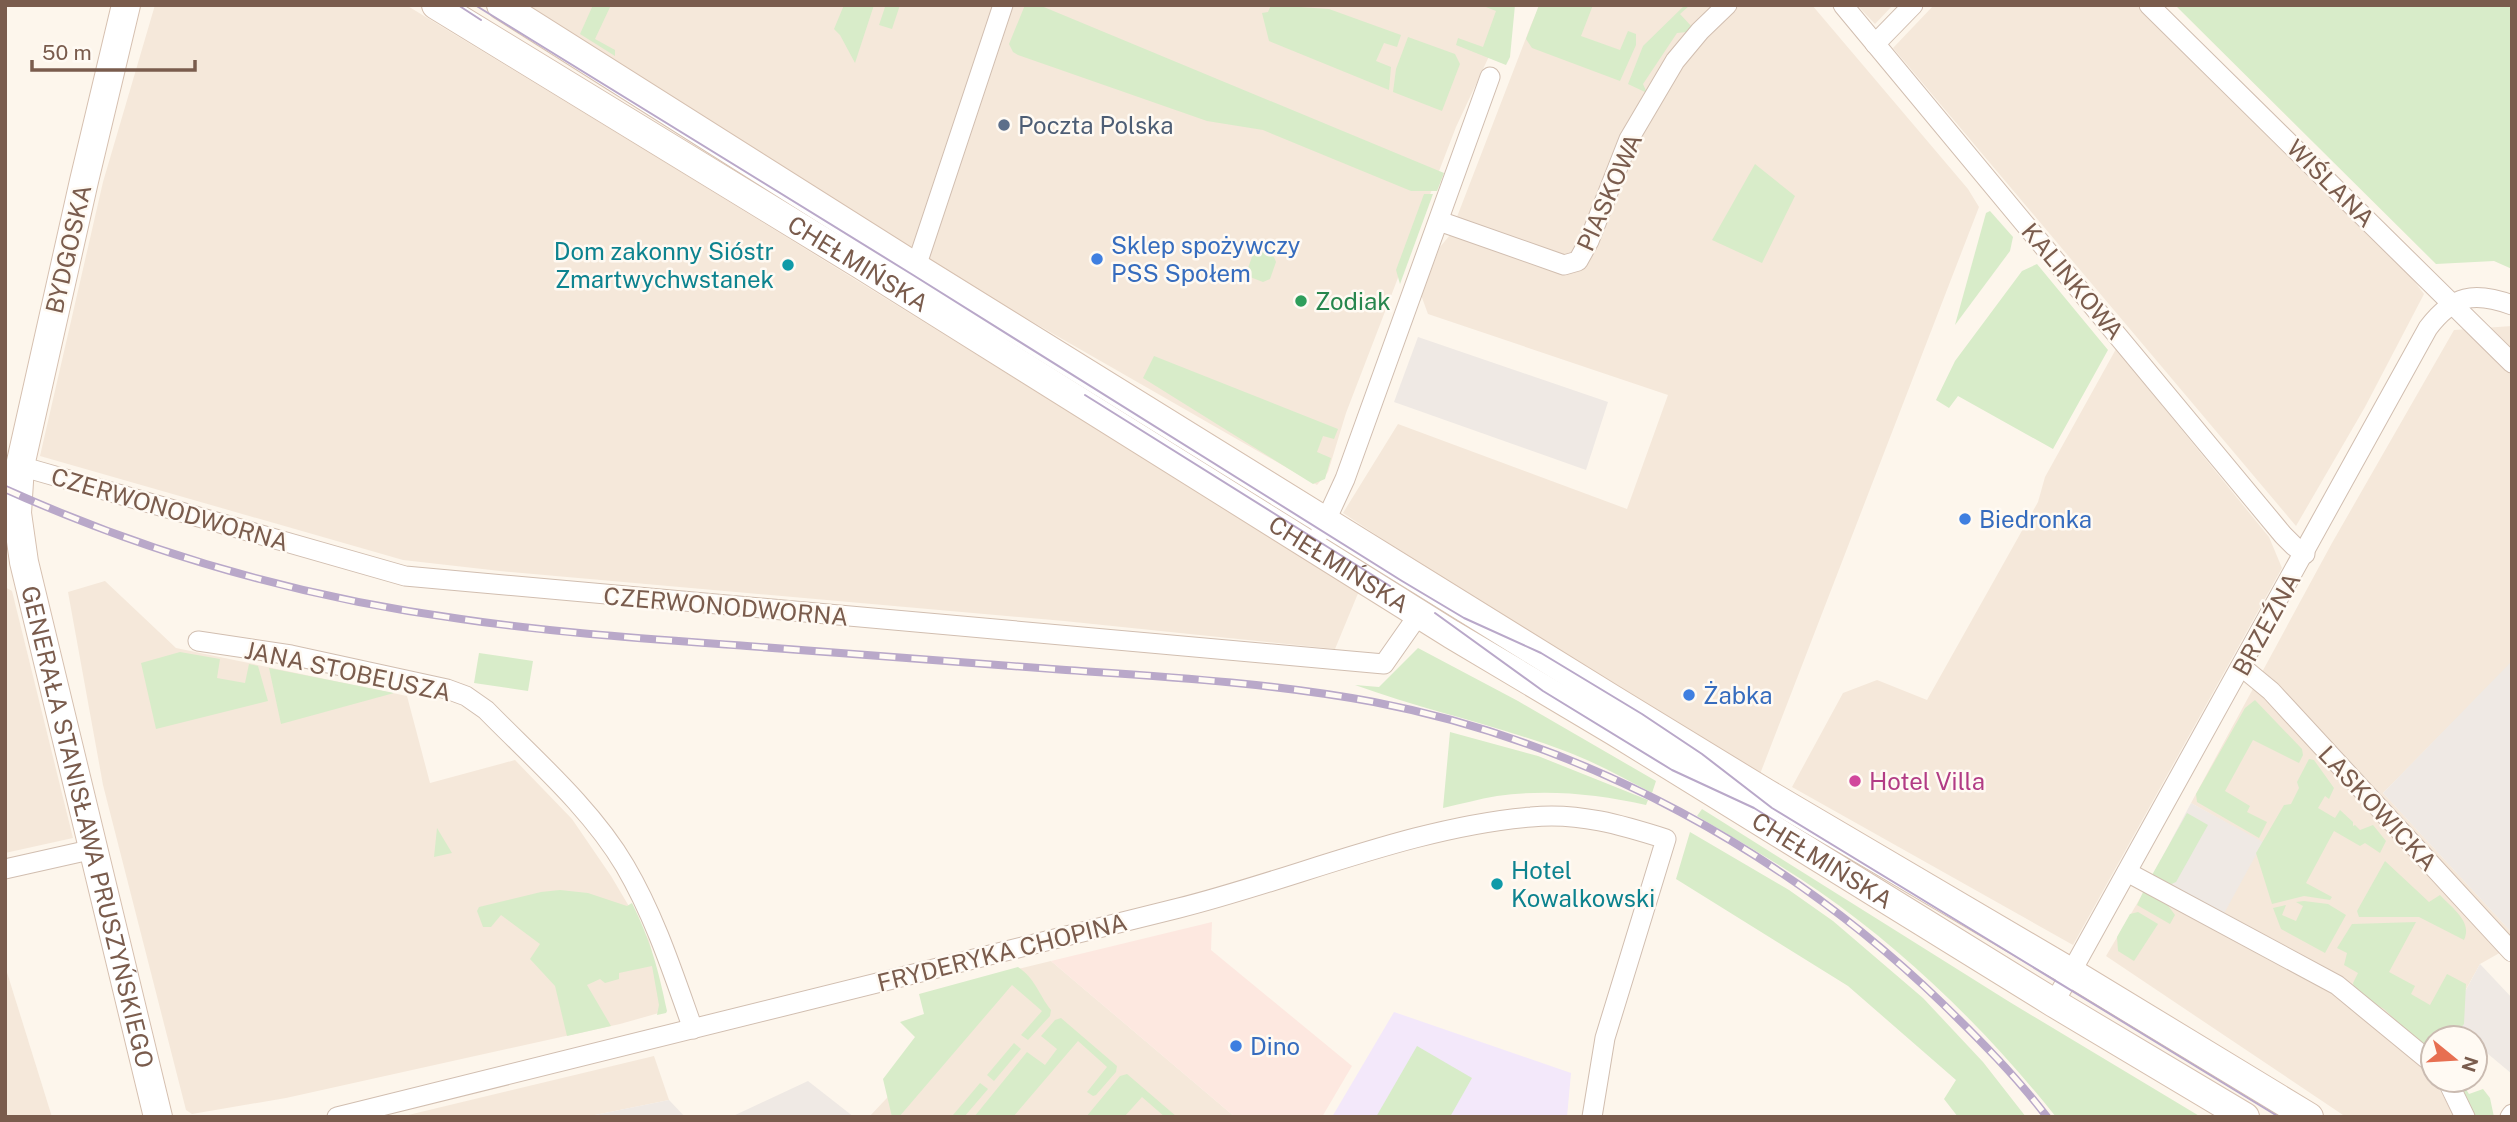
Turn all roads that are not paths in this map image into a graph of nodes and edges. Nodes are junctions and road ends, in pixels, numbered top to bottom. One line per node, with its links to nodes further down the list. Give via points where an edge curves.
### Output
1 (127, 5): 16 (main road, BYDGOSKA)
2 (436, 5): 12 (main road, CHEŁMIŃSKA)
3 (501, 5): 12 (main road, CHEŁMIŃSKA)
4 (1003, 5): 12 (street)
5 (1727, 5): 11 (street, PIASKOWA, via 1675,61 1629,139 1578,261 1563,265)
6 (1843, 5): 9 (street, KALINKOWA)
7 (1913, 5): 9 (street)
8 (2149, 5): 13 (street, WIŚLANA)
9 (1875, 44): 20 (street, KALINKOWA, via 2283,535)
10 (1490, 77): 11 (street)
11 (1439, 221): 18 (street)
12 (911, 281): 18 (main road, CHEŁMIŃSKA); 19 (main road, CHEŁMIŃSKA)
13 (2452, 303): 14 (street, via 2480,297); 15 (street, WIŚLANA); 20 (street, BRZEŹNA, via 2428,328)
14 (2512, 305)
15 (2512, 363)
16 (20, 466): 17 (main road, BYDGOSKA); 22 (street, CZERWONODWORNA, via 405,576 1384,664)
17 (17, 495): 21 (main road, GENERAŁA STANISŁAWA PRUSZYŃSKIEGO)
18 (1327, 522): 19 (street); 29 (main road, CHEŁMIŃSKA, via 1760,789)
19 (1312, 546): 22 (main road, CHEŁMIŃSKA)
20 (2305, 554): 24 (street, BRZEŹNA)
21 (15, 564): 25 (main road, GENERAŁA STANISŁAWA PRUSZYŃSKIEGO)
22 (1419, 614): 30 (main road, CHEŁMIŃSKA)
23 (198, 641): 31 (street, JANA STOBEUSZA, via 291,655 447,689 486,710 594,823 624,864 670,959)
24 (2242, 667): 27 (street, BRZEŹNA); 28 (street, LASKOWICKA, via 2271,691)
25 (93, 849): 26 (street); 34 (main road, GENERAŁA STANISŁAWA PRUSZYŃSKIEGO)
26 (5, 869)
27 (2127, 873): 29 (street, BRZEŹNA); 32 (street, via 2337,985)
28 (2512, 952)
29 (2072, 973): 30 (street, BRZEŹNA); 38 (main road, CHEŁMIŃSKA)
30 (2054, 1003): 37 (main road, CHEŁMIŃSKA)
31 (693, 1029): 35 (street, FRYDERYKA CHOPINA); 36 (street, FRYDERYKA CHOPINA, via 1197,904 1413,839 1474,825 1564,816 1598,820 1666,839 1605,1038)
32 (2419, 1052)
33 (2454, 1094): 39 (street)
34 (158, 1117)
35 (337, 1117)
36 (1592, 1117)
37 (2245, 1117)
38 (2309, 1117)
39 (2465, 1117)

